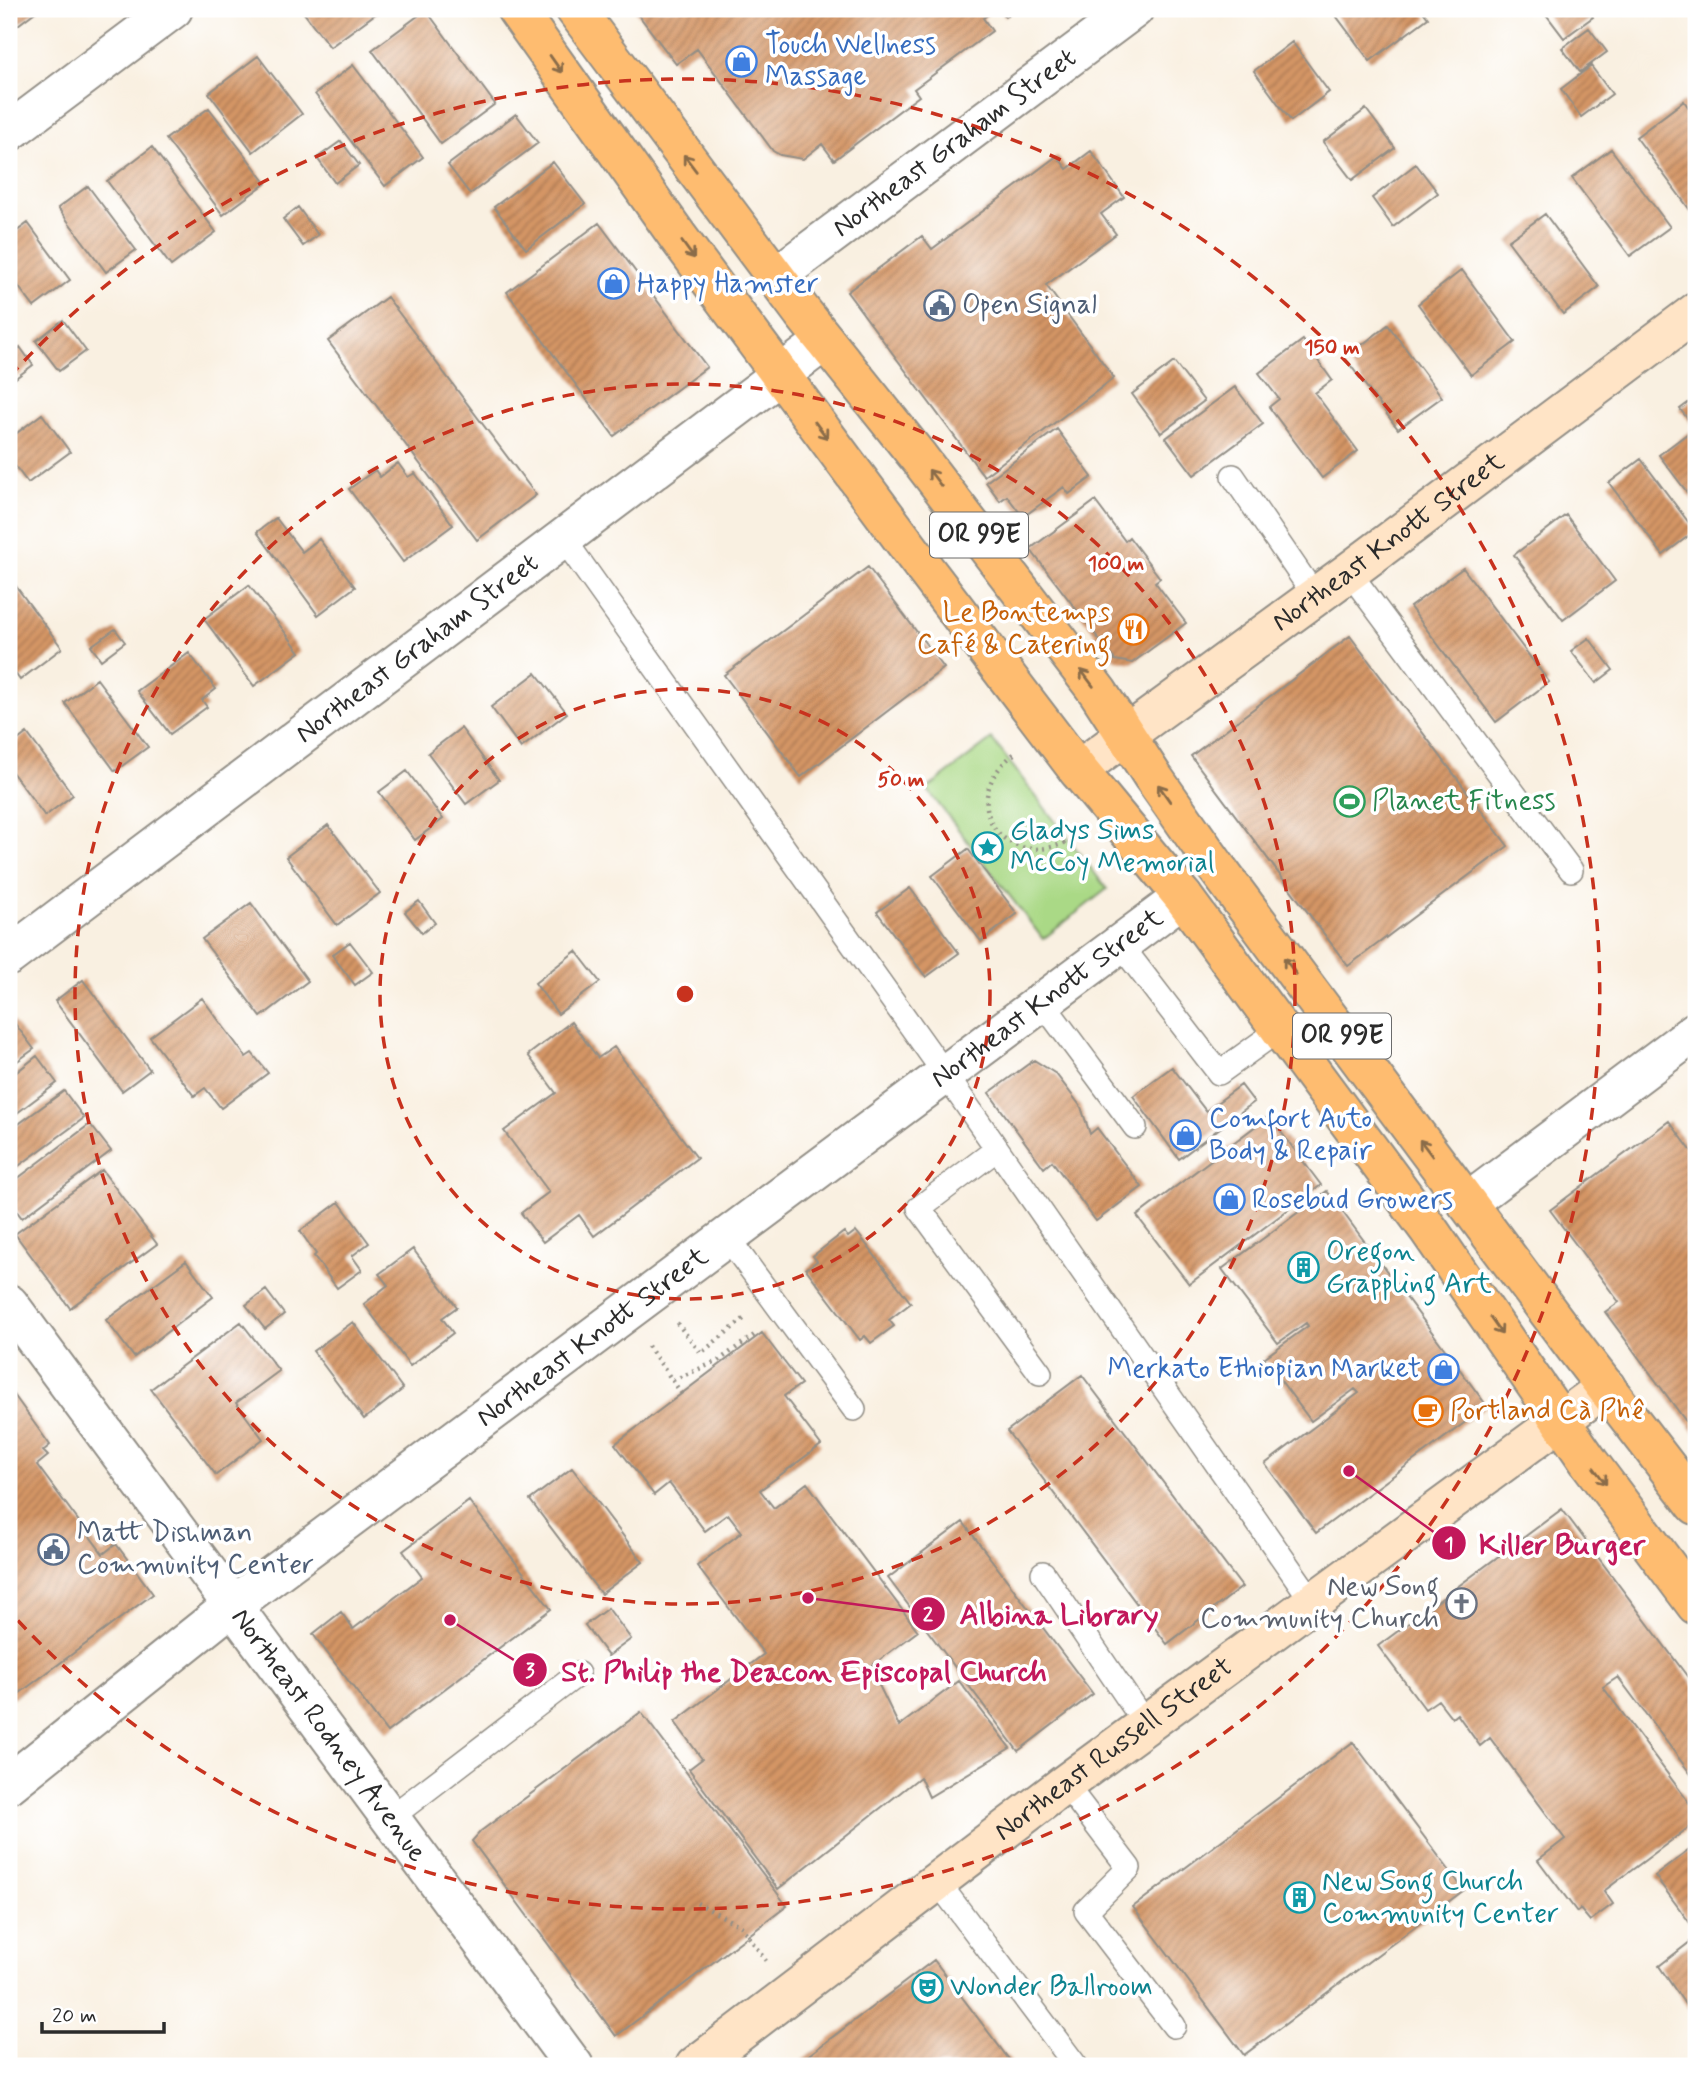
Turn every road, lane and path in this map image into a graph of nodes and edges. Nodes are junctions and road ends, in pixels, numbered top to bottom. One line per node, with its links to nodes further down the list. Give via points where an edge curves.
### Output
1 (173, 9): 5 (street)
2 (516, 9): 9 (main road, OR 99E, one-way to 9)
3 (575, 9): 6 (main road, OR 99E, one-way to 3)
4 (1134, 9): 6 (street, Northeast Graham Street)
5 (9, 132)
6 (775, 276): 8 (main road, OR 99E)
7 (1696, 312): 12 (street, Northeast Knott Street)
8 (825, 341): 9 (street, Northeast Graham Street); 14 (main road, OR 99E, one-way to 8, via 1098,692)
9 (780, 375): 11 (street, Northeast Graham Street); 16 (main road, OR 99E, one-way to 16)
10 (1233, 476): 13 (lane)
11 (563, 538): 21 (street, Northeast Graham Street); 25 (lane)
12 (1349, 572): 13 (street, Northeast Knott Street); 18 (lane)
13 (1315, 597): 14 (street, Northeast Knott Street)
14 (1125, 735): 16 (street, Northeast Knott Street); 28 (main road, OR 99E, one-way to 14, via 1217,869)
15 (1017, 752): 17 (path, via 996,771 988,793 991,823 1015,846 1032,850 1064,845)
16 (1078, 770): 19 (main road, OR 99E)
17 (1079, 835)
18 (1571, 870)
19 (1183, 897): 20 (street, Northeast Knott Street); 23 (main road, OR 99E)
20 (1120, 944): 22 (street, Northeast Knott Street); 23 (lane, via 1219,1073)
21 (11, 950)
22 (1042, 1002): 25 (street, Northeast Knott Street); 26 (lane)
23 (1280, 1028): 40 (main road, OR 99E, one-way to 40)
24 (1696, 1031): 28 (street)
25 (945, 1074): 27 (lane); 29 (street, Northeast Knott Street)
26 (1135, 1127)
27 (998, 1149): 35 (lane, via 919,1208); 43 (lane)
28 (1467, 1203): 37 (main road, OR 99E)
29 (727, 1237): 30 (street, Northeast Knott Street); 39 (lane)
30 (654, 1291): 32 (path, via 701,1353); 44 (street, Northeast Knott Street)
31 (9, 1304): 44 (street, Northeast Rodney Avenue)
32 (752, 1313)
33 (765, 1328): 36 (path, via 718,1361)
34 (651, 1351): 36 (path)
35 (1040, 1373)
36 (673, 1380): 38 (path)
37 (1606, 1388): 40 (street, Northeast Russell Street); 41 (main road, OR 99E)
38 (682, 1394)
39 (854, 1409)
40 (1561, 1420): 43 (street, Northeast Russell Street); 45 (main road, OR 99E, one-way to 45)
41 (1696, 1505)
42 (1044, 1573): 47 (lane)
43 (1313, 1602): 47 (street, Northeast Russell Street)
44 (233, 1605): 48 (street, Northeast Knott Street); 50 (street, Northeast Rodney Avenue)
45 (1696, 1605)
46 (578, 1674): 50 (lane)
47 (1146, 1725): 49 (street, Northeast Russell Street)
48 (9, 1784)
49 (1065, 1784): 51 (street, Northeast Russell Street); 54 (lane, via 1129,1868 1086,1911)
50 (390, 1818): 55 (street, Northeast Rodney Avenue)
51 (937, 1881): 53 (street, Northeast Russell Street); 57 (lane)
52 (697, 1903): 53 (path, via 741,1926)
53 (790, 1992): 56 (street, Northeast Russell Street)
54 (1174, 2026)
55 (574, 2066)
56 (695, 2066)
57 (1076, 2066)

